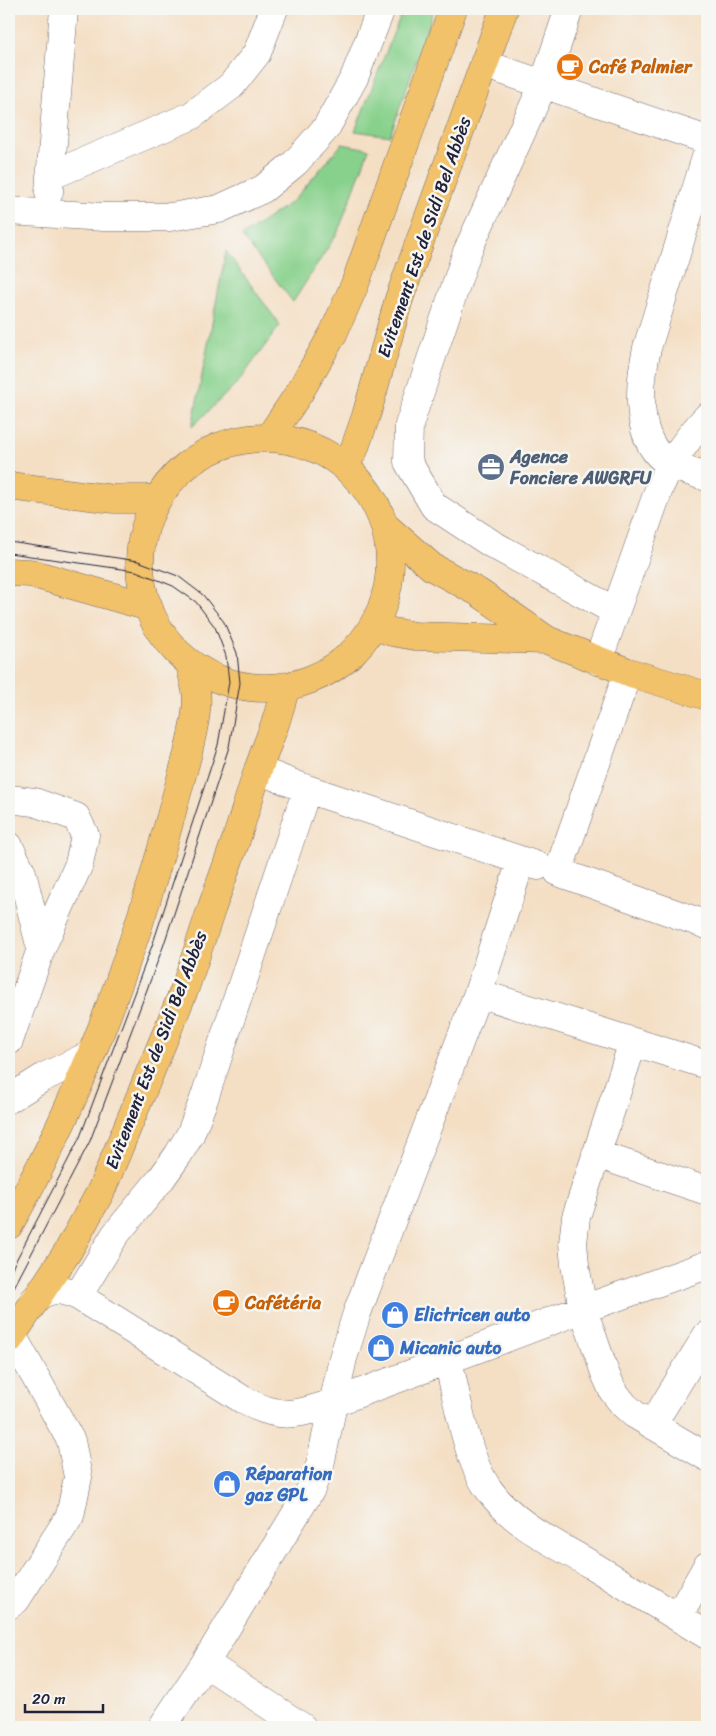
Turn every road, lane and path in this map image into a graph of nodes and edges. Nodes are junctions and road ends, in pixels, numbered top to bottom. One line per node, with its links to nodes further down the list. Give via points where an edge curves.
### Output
1 (64, 9): 11 (street)
2 (274, 9): 11 (street, via 257,53 231,86 192,116)
3 (381, 9): 13 (street, via 354,78 326,128 295,163 263,189 219,209 170,217)
4 (453, 9): 15 (main road, via 355,284 333,334)
5 (504, 9): 7 (main road, Evitement Est de Sidi Bel Abbès)
6 (569, 9): 8 (street)
7 (484, 64): 8 (street); 17 (main road, Evitement Est de Sidi Bel Abbès, via 400,299 366,416 354,450)
8 (544, 83): 9 (street); 24 (street, via 467,252 409,425 408,462 434,506 492,544)
9 (707, 140)
10 (707, 154): 16 (street, via 643,367 641,402 646,433 654,448)
11 (50, 176): 13 (street)
12 (9, 211): 13 (street)
13 (47, 213)
14 (707, 417): 16 (street)
15 (269, 438): 17 (main road, via 296,442 321,451); 20 (main road, via 217,448 186,466)
16 (670, 464): 18 (street); 24 (street)
17 (344, 466): 21 (main road, via 369,493)
18 (707, 477)
19 (9, 486): 20 (main road, via 114,499)
20 (156, 499): 23 (main road, via 144,527 138,560)
21 (385, 526): 25 (main road, via 390,577 385,602); 26 (main road, via 432,566 478,592)
22 (9, 572): 23 (main road, via 30,573)
23 (149, 607): 28 (main road, via 166,642)
24 (615, 611): 27 (street)
25 (374, 626): 26 (main road, via 415,636); 30 (main road, via 362,644 328,672)
26 (547, 640): 27 (main road)
27 (598, 660): 29 (main road)
28 (190, 664): 30 (main road, via 217,679); 43 (main road, via 196,691 194,726 181,780 142,917)
29 (628, 672): 31 (main road); 37 (street)
30 (286, 687): 32 (main road, Evitement Est de Sidi Bel Abbès)
31 (707, 696)
32 (258, 770): 33 (street); 51 (main road, Evitement Est de Sidi Bel Abbès, via 185,988 101,1191 68,1251)
33 (307, 789): 36 (street); 50 (street, via 190,1135 161,1179 115,1235)
34 (9, 799): 39 (street, via 34,802 76,817 85,835 79,864)
35 (9, 846): 39 (street, via 22,873)
36 (521, 861): 37 (street); 40 (street)
37 (558, 872): 38 (street)
38 (707, 925)
39 (41, 949): 41 (street)
40 (478, 992): 42 (street); 56 (street, via 357,1313)
41 (9, 1041)
42 (633, 1042): 44 (street); 46 (street)
43 (90, 1055): 45 (street); 48 (main road, via 57,1134)
44 (707, 1065)
45 (9, 1098)
46 (596, 1154): 47 (street); 52 (street, via 576,1217 573,1243)
47 (707, 1192)
48 (9, 1225)
49 (707, 1265): 52 (street)
50 (78, 1296): 51 (street, via 61,1290 43,1293); 56 (street, via 257,1407 282,1414 304,1412)
51 (35, 1299): 54 (main road, Evitement Est de Sidi Bel Abbès)
52 (583, 1309): 55 (street); 57 (street, via 613,1391 634,1414)
53 (707, 1335): 57 (street)
54 (10, 1337): 60 (street, via 71,1441 78,1477 70,1516 16,1600)
55 (448, 1360): 56 (street); 61 (street, via 472,1452 486,1486 496,1499 534,1531)
56 (333, 1403): 63 (street, via 320,1465 311,1489)
57 (652, 1425): 58 (street)
58 (707, 1457)
59 (707, 1566): 61 (street)
60 (9, 1605)
61 (678, 1617): 62 (street)
62 (707, 1635)
63 (205, 1663): 64 (street); 65 (street)
64 (162, 1727)
65 (302, 1727)

